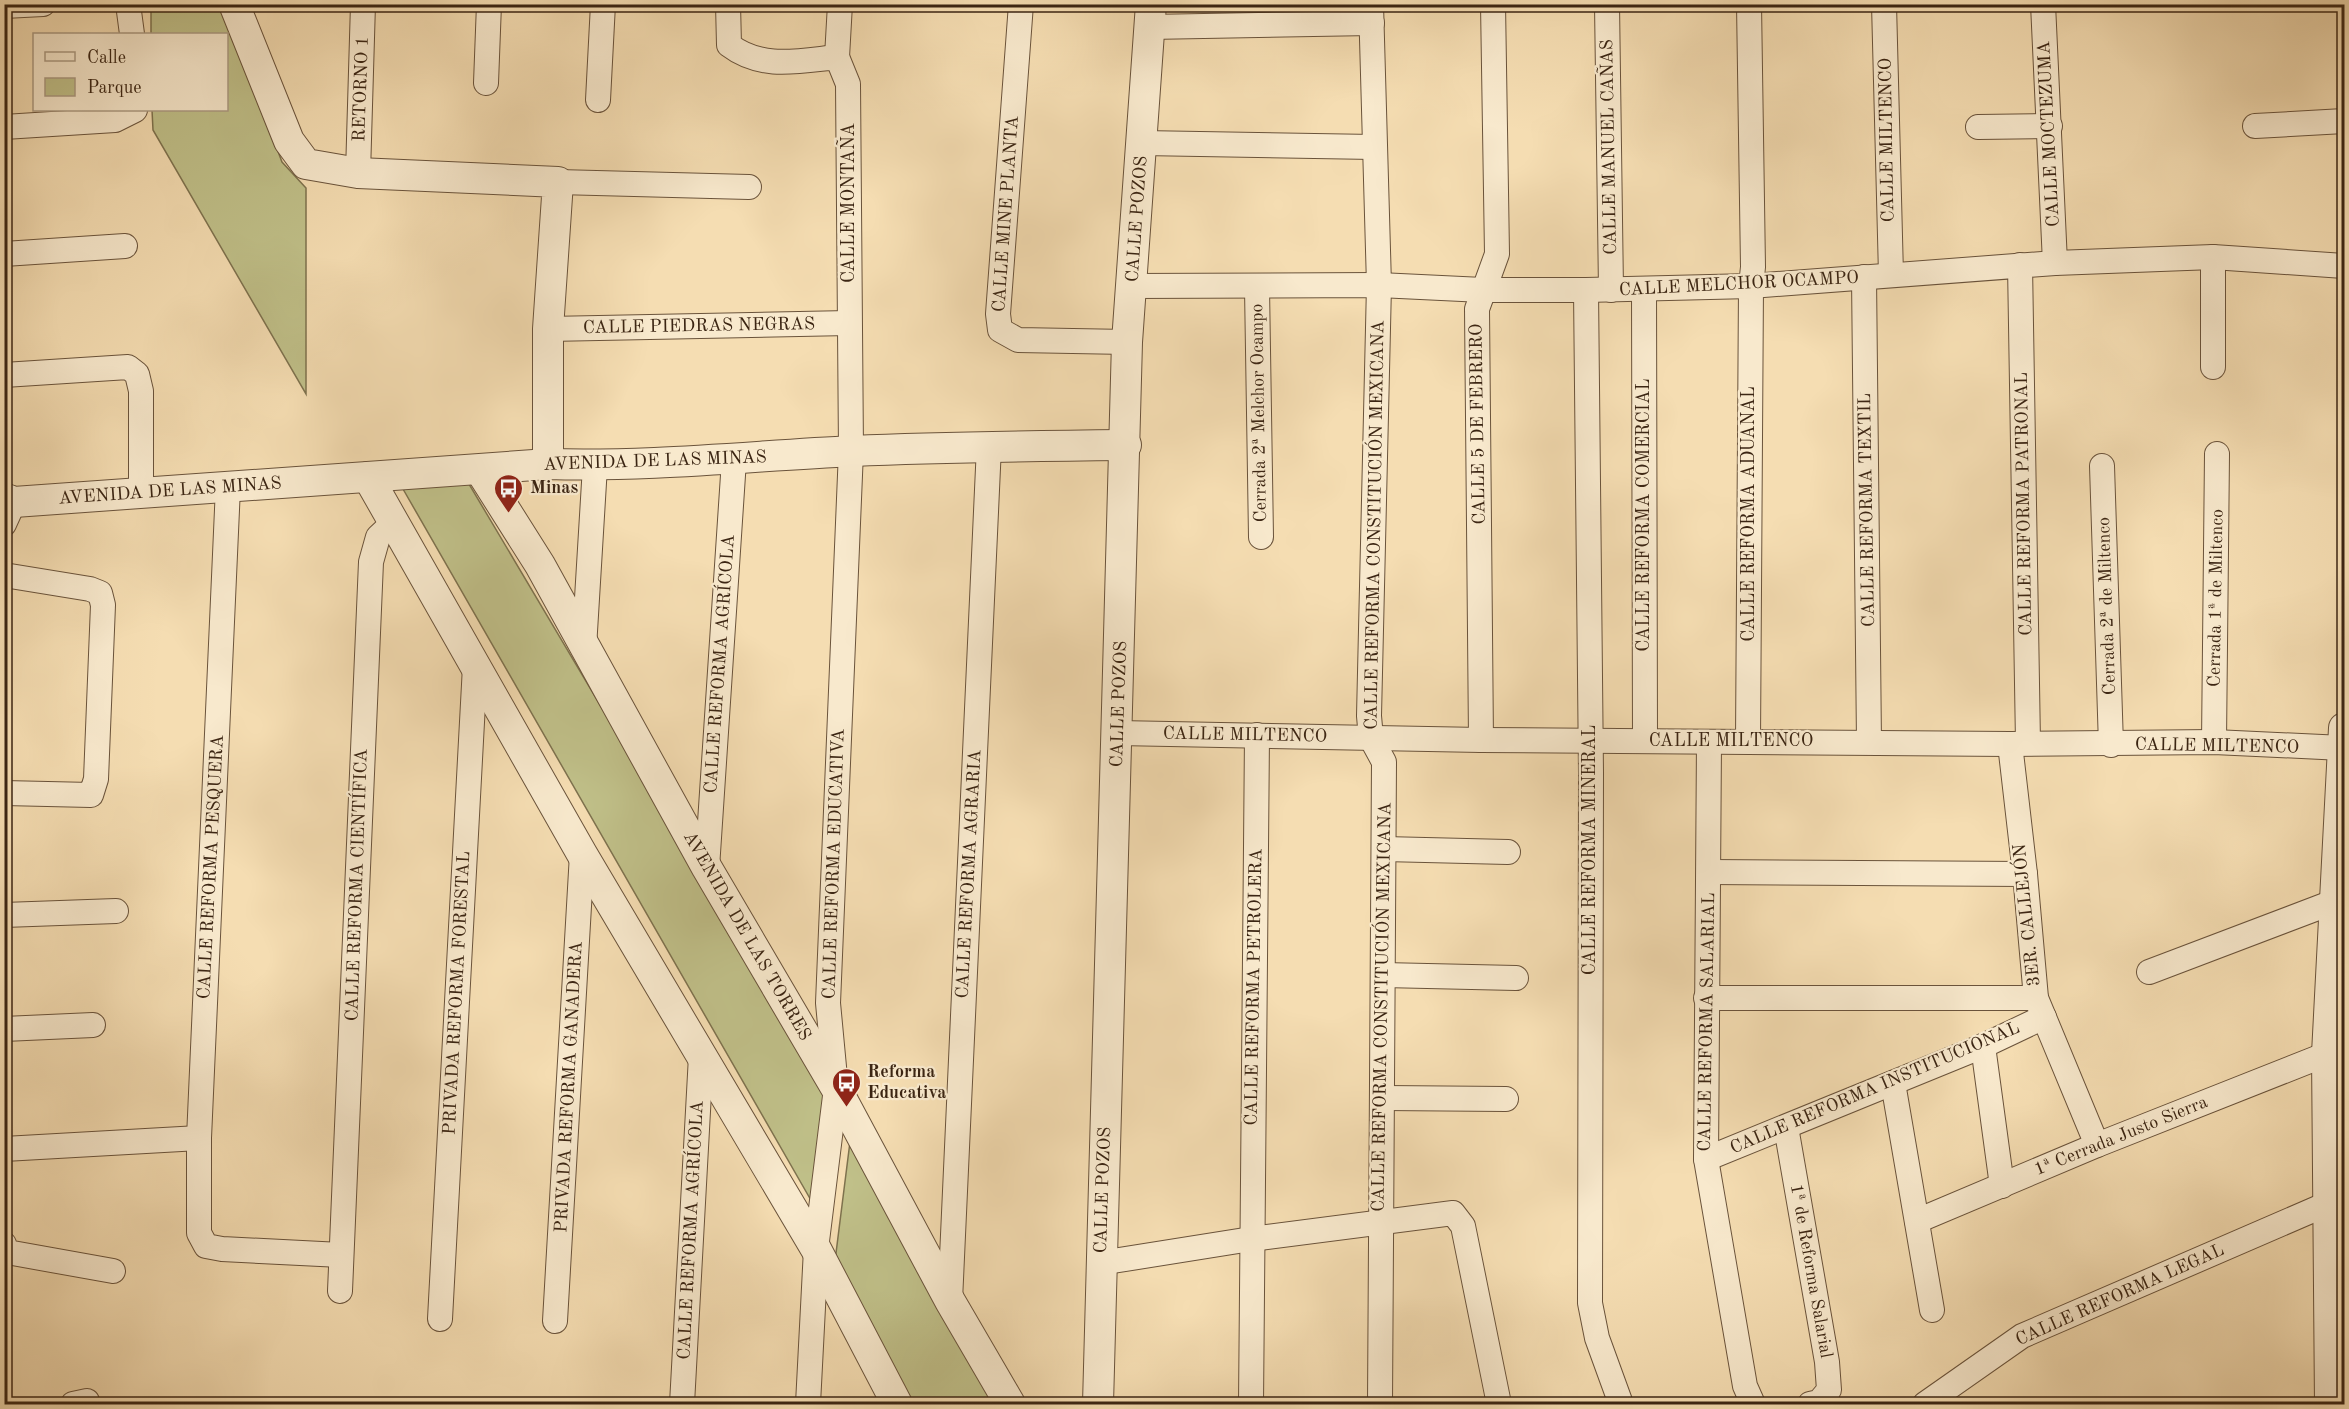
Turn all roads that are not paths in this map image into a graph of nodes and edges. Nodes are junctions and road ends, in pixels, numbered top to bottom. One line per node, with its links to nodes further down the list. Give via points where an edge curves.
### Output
1 (43, 4): 15 (street)
2 (128, 4): 18 (street)
3 (234, 4): 30 (street, via 295,149 306,164)
4 (363, 4): 30 (street, RETORNO 1)
5 (489, 4): 20 (street)
6 (603, 4): 21 (street)
7 (728, 4): 19 (street, via 729,45 745,57 782,63)
8 (840, 4): 19 (street)
9 (1021, 4): 51 (street, CALLE MINE PLANTA, via 998,314 1000,330 1018,340)
10 (1493, 4): 48 (street, CALLE 5 DE FEBRERO, via 1497,254)
11 (1607, 4): 47 (street, CALLE MANUEL CAÑAS)
12 (1749, 4): 43 (street, CALLE REFORMA ADUANAL, via 1754,267)
13 (1884, 4): 39 (street, CALLE MILTENCO)
14 (2043, 4): 24 (street, CALLE MOCTEZUMA)
15 (4, 6)
16 (1371, 14): 17 (street); 29 (street, CALLE REFORMA CONSTITUCIÓN MEXICANA)
17 (1150, 16): 28 (street, CALLE POZOS)
18 (132, 33)
19 (837, 57): 49 (street, CALLE MONTAÑA, via 848,84)
20 (486, 83)
21 (598, 100)
22 (125, 115): 26 (street)
23 (2344, 121): 25 (street)
24 (2049, 126): 27 (street); 36 (street, CALLE MOCTEZUMA)
25 (2255, 126)
26 (4, 127)
27 (1978, 127)
28 (1142, 143): 29 (street); 42 (street, CALLE POZOS)
29 (1374, 147): 41 (street, CALLE REFORMA CONSTITUCIÓN MEXICANA)
30 (358, 173): 31 (street)
31 (558, 182): 32 (street); 50 (street)
32 (749, 187)
33 (125, 246): 34 (street)
34 (4, 254)
35 (2213, 257): 36 (street, CALLE MELCHOR OCAMPO); 38 (street, CALLE MELCHOR OCAMPO); 52 (street)
36 (2055, 263): 37 (street, CALLE MELCHOR OCAMPO)
37 (2020, 266): 39 (street, CALLE MELCHOR OCAMPO); 83 (street, CALLE REFORMA PATRONAL)
38 (2344, 266)
39 (1891, 275): 40 (street, CALLE MELCHOR OCAMPO)
40 (1864, 277): 43 (street, CALLE MELCHOR OCAMPO); 81 (street, CALLE REFORMA TEXTIL)
41 (1379, 285): 44 (street, CALLE MELCHOR OCAMPO); 48 (street, CALLE MELCHOR OCAMPO); 74 (street, CALLE REFORMA CONSTITUCIÓN MEXICANA)
42 (1132, 286): 44 (street, CALLE MELCHOR OCAMPO); 51 (street, CALLE POZOS)
43 (1751, 286): 45 (street, CALLE MELCHOR OCAMPO); 79 (street, CALLE REFORMA ADUANAL)
44 (1257, 288): 68 (street, Cerrada 2ª Melchor Ocampo)
45 (1644, 289): 47 (street, CALLE MELCHOR OCAMPO); 78 (street, CALLE REFORMA COMERCIAL)
46 (1586, 290): 47 (street, CALLE MELCHOR OCAMPO); 48 (street, CALLE MELCHOR OCAMPO); 77 (street, CALLE REFORMA MINERAL)
47 (1611, 290)
48 (1483, 291): 76 (street, CALLE 5 DE FEBRERO, via 1477,309)
49 (849, 323): 50 (street, CALLE PIEDRAS NEGRAS); 56 (street, CALLE REFORMA EDUCATIVA)
50 (548, 329): 59 (street)
51 (1127, 342): 54 (street, CALLE POZOS)
52 (2213, 368)
53 (4, 375): 65 (street, via 128,367 137,374 141,391)
54 (1126, 445): 55 (street, AVENIDA DE LAS MINAS); 72 (street, CALLE POZOS)
55 (989, 446): 56 (street, AVENIDA DE LAS MINAS); 125 (street, CALLE REFORMA AGRARIA)
56 (851, 452): 58 (street, AVENIDA DE LAS MINAS); 106 (street, CALLE REFORMA EDUCATIVA, via 828,1003)
57 (2217, 454): 82 (street, Cerrada 1ª de Miltenco)
58 (734, 460): 60 (street, AVENIDA DE LAS MINAS); 89 (street, CALLE REFORMA AGRÍCOLA)
59 (548, 464): 60 (street, AVENIDA DE LAS MINAS); 62 (street, AVENIDA DE LAS MINAS)
60 (595, 466): 70 (street)
61 (2102, 466): 84 (street, Cerrada 2ª de Miltenco)
62 (480, 470): 63 (street, AVENIDA DE LAS MINAS); 70 (street, AVENIDA DE LAS TORRES, via 540,565)
63 (368, 477): 64 (street, AVENIDA DE LAS MINAS); 67 (street)
64 (228, 487): 65 (street, AVENIDA DE LAS MINAS); 110 (street, CALLE REFORMA PESQUERA)
65 (141, 492): 66 (street, AVENIDA DE LAS MINAS)
66 (8, 508)
67 (394, 522): 71 (street); 121 (street, CALLE REFORMA CIENTÍFICA, via 378,537 371,562)
68 (1261, 537)
69 (4, 575): 85 (street, via 90,589 100,593 103,605 96,779 91,795)
70 (584, 648): 89 (street, AVENIDA DE LAS TORRES)
71 (475, 666): 88 (street); 127 (street, PRIVADA REFORMA FORESTAL)
72 (1118, 733): 73 (street, CALLE MILTENCO); 122 (street, CALLE POZOS)
73 (1257, 735): 74 (street, CALLE MILTENCO); 118 (street, CALLE REFORMA PETROLERA)
74 (1371, 738): 76 (street, CALLE MILTENCO); 86 (street, CALLE REFORMA CONSTITUCIÓN MEXICANA, via 1384,762)
75 (2344, 738): 82 (street, CALLE MILTENCO); 92 (street)
76 (1482, 740): 77 (street, CALLE MILTENCO)
77 (1590, 740): 78 (street, CALLE MILTENCO); 137 (street, CALLE REFORMA MINERAL, via 1590,1303 1597,1338)
78 (1645, 741): 80 (street, CALLE MILTENCO)
79 (1748, 741): 80 (street, CALLE MILTENCO); 81 (street, CALLE MILTENCO)
80 (1709, 742): 90 (street, CALLE REFORMA SALARIAL)
81 (1869, 742): 83 (street, CALLE MILTENCO)
82 (2214, 742): 84 (street, CALLE MILTENCO)
83 (2019, 744): 84 (street, CALLE MILTENCO); 91 (street, 3ER. CALLEJÓN)
84 (2111, 745)
85 (4, 793)
86 (1384, 849): 87 (street); 96 (street, CALLE REFORMA CONSTITUCIÓN MEXICANA)
87 (1508, 852)
88 (582, 854): 104 (street); 128 (street, PRIVADA REFORMA GANADERA)
89 (707, 868): 106 (street, AVENIDA DE LAS TORRES)
90 (1709, 872): 91 (street); 98 (street, CALLE REFORMA SALARIAL)
91 (2025, 874): 99 (street, 3ER. CALLEJÓN)
92 (2336, 901): 95 (street); 103 (street)
93 (116, 911): 94 (street)
94 (4, 915)
95 (2149, 972)
96 (1383, 975): 97 (street); 107 (street, CALLE REFORMA CONSTITUCIÓN MEXICANA)
97 (1516, 978)
98 (1706, 998): 99 (street); 113 (street, CALLE REFORMA SALARIAL)
99 (2040, 1007): 102 (street, CALLE REFORMA INSTITUCIONAL); 111 (street, 3ER. CALLEJÓN)
100 (93, 1025): 101 (street)
101 (4, 1029)
102 (1983, 1046): 105 (street, CALLE REFORMA INSTITUCIONAL); 114 (street)
103 (2327, 1054): 111 (street, 1ª Cerrada Justo Sierra); 115 (street)
104 (701, 1056): 120 (street); 129 (street, CALLE REFORMA AGRÍCOLA)
105 (1893, 1083): 109 (street, CALLE REFORMA INSTITUCIONAL); 116 (street)
106 (836, 1088): 120 (street, CALLE REFORMA EDUCATIVA); 125 (street, AVENIDA DE LAS TORRES)
107 (1384, 1098): 108 (street); 117 (street, CALLE REFORMA CONSTITUCIÓN MEXICANA)
108 (1506, 1099)
109 (1786, 1127): 113 (street, CALLE REFORMA INSTITUCIONAL); 139 (street, 1ª de Reforma Salarial, via 1827,1362 1829,1390 1819,1402)
110 (199, 1138): 112 (street); 121 (street, CALLE REFORMA PESQUERA, via 199,1233 206,1246)
111 (2097, 1145): 114 (street, 1ª Cerrada Justo Sierra)
112 (4, 1149)
113 (1706, 1159): 138 (street, CALLE REFORMA SALARIAL, via 1745,1386)
114 (2002, 1186): 116 (street, 1ª Cerrada Justo Sierra)
115 (2326, 1204): 140 (street, CALLE REFORMA LEGAL, via 2022,1336); 141 (street)
116 (1917, 1221): 126 (street)
117 (1380, 1222): 118 (street); 135 (street, CALLE REFORMA CONSTITUCIÓN MEXICANA); 136 (street, via 1453,1213 1463,1226)
118 (1251, 1239): 122 (street); 134 (street, CALLE REFORMA PETROLERA)
119 (4, 1244): 123 (street, via 7,1251)
120 (816, 1249): 130 (street, CALLE REFORMA EDUCATIVA); 131 (street)
121 (341, 1255): 124 (street, CALLE REFORMA CIENTÍFICA)
122 (1100, 1263): 133 (street, CALLE POZOS)
123 (113, 1271)
124 (340, 1291)
125 (950, 1301): 132 (street, AVENIDA DE LAS TORRES)
126 (1932, 1310)
127 (440, 1319)
128 (555, 1321)
129 (682, 1404)
130 (808, 1404)
131 (897, 1404)
132 (1010, 1404)
133 (1098, 1404)
134 (1251, 1404)
135 (1380, 1404)
136 (1499, 1404)
137 (1621, 1404)
138 (1753, 1404)
139 (1810, 1404)
140 (1925, 1404)
141 (2330, 1404)

